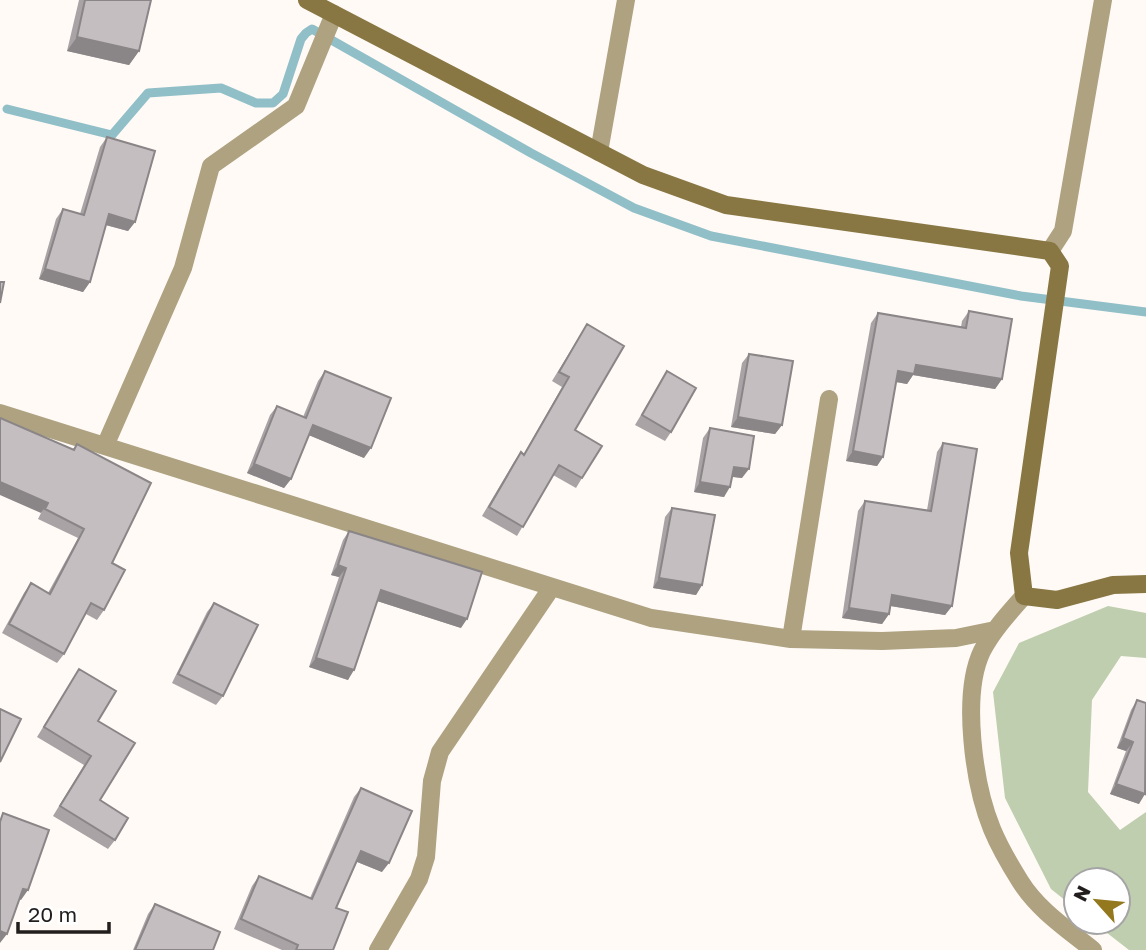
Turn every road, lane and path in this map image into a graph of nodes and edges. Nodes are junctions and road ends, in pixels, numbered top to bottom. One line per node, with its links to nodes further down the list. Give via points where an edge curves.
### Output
1 (307, 0): 4 (street)
2 (626, 0): 5 (street)
3 (1103, 0): 6 (street, via 1063,231)
4 (334, 14): 5 (street); 9 (street, via 296,106 211,166 183,268)
5 (599, 152): 6 (street, via 643,175 726,205)
6 (1050, 251): 12 (street, via 1060,266 1019,552)
7 (829, 399): 14 (street)
8 (0, 413): 9 (street)
9 (105, 446): 11 (street)
10 (1146, 584): 12 (street, via 1114,585 1057,600)
11 (552, 586): 14 (street, via 651,618); 15 (street, via 440,752 432,782 426,857 419,879)
12 (1024, 596): 13 (street)
13 (995, 630): 14 (street, via 956,638 882,642); 16 (street, via 981,653 971,690 974,757 992,828 1021,882 1049,916)
14 (792, 639)
15 (378, 950)
16 (1093, 950)

